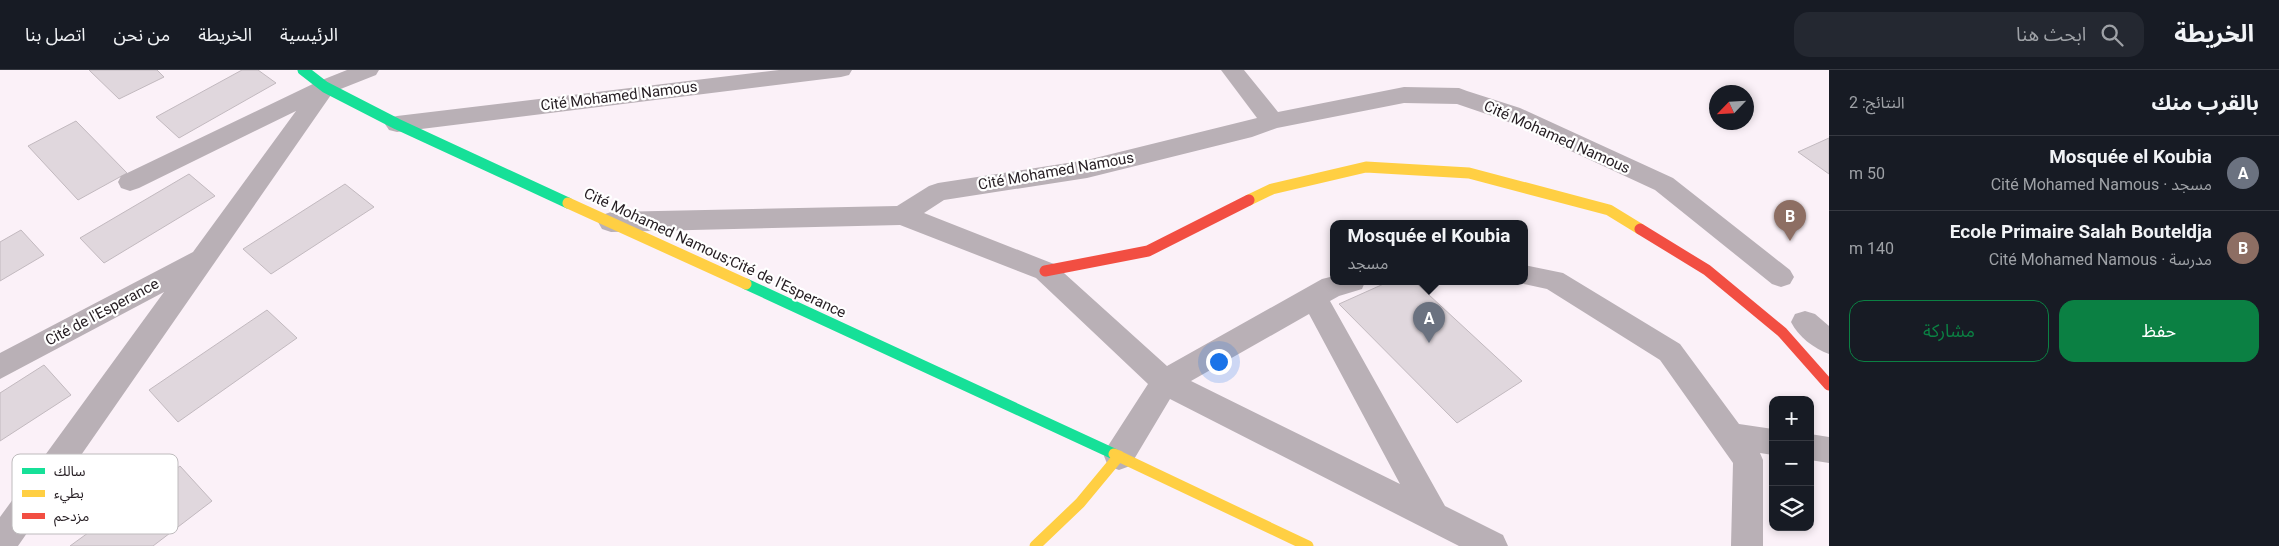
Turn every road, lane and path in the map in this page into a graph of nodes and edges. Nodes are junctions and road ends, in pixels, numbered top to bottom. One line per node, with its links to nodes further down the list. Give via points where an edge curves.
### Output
1 (303, 70): 5 (street, Cité Mohamed Namous;Cité de l'Esperance)
2 (368, 70): 5 (street)
3 (841, 70): 7 (street, Cité Mohamed Namous)
4 (1232, 70): 6 (street)
5 (325, 87): 7 (street, Cité Mohamed Namous;Cité de l'Esperance); 8 (street); 11 (street)
6 (1272, 121): 9 (street, Cité Mohamed Namous, via 1087,169 938,192); 14 (street, Cité Mohamed Namous, via 1404,95 1459,96 1512,114 1664,184)
7 (397, 124): 10 (street, Cité Mohamed Namous;Cité de l'Esperance)
8 (130, 182)
9 (902, 216): 10 (street); 12 (street)
10 (611, 222): 27 (street, Cité Mohamed Namous;Cité de l'Esperance)
11 (203, 258): 19 (street, Cité de l'Esperance); 26 (street)
12 (1045, 270): 20 (street); 21 (street, via 1148,251 1272,189 1366,167 1469,173 1609,210 1707,270 1782,332)
13 (1528, 276): 22 (street, via 1553,280 1670,352)
14 (1781, 277)
15 (1340, 285): 16 (street)
16 (1314, 298): 20 (street); 28 (street)
17 (1805, 322): 18 (street)
18 (1829, 342)
19 (0, 367)
20 (1165, 382): 27 (street); 28 (street)
21 (1829, 385)
22 (1731, 436): 23 (street); 34 (street, via 1748,460)
23 (1769, 441)
24 (1814, 448): 25 (street)
25 (1829, 450)
26 (64, 454)
27 (1119, 456): 31 (street, via 1080,503); 32 (street)
28 (1433, 516): 33 (street)
29 (12, 527): 30 (street)
30 (0, 544)
31 (1035, 546)
32 (1308, 546)
33 (1492, 546)
34 (1747, 546)

